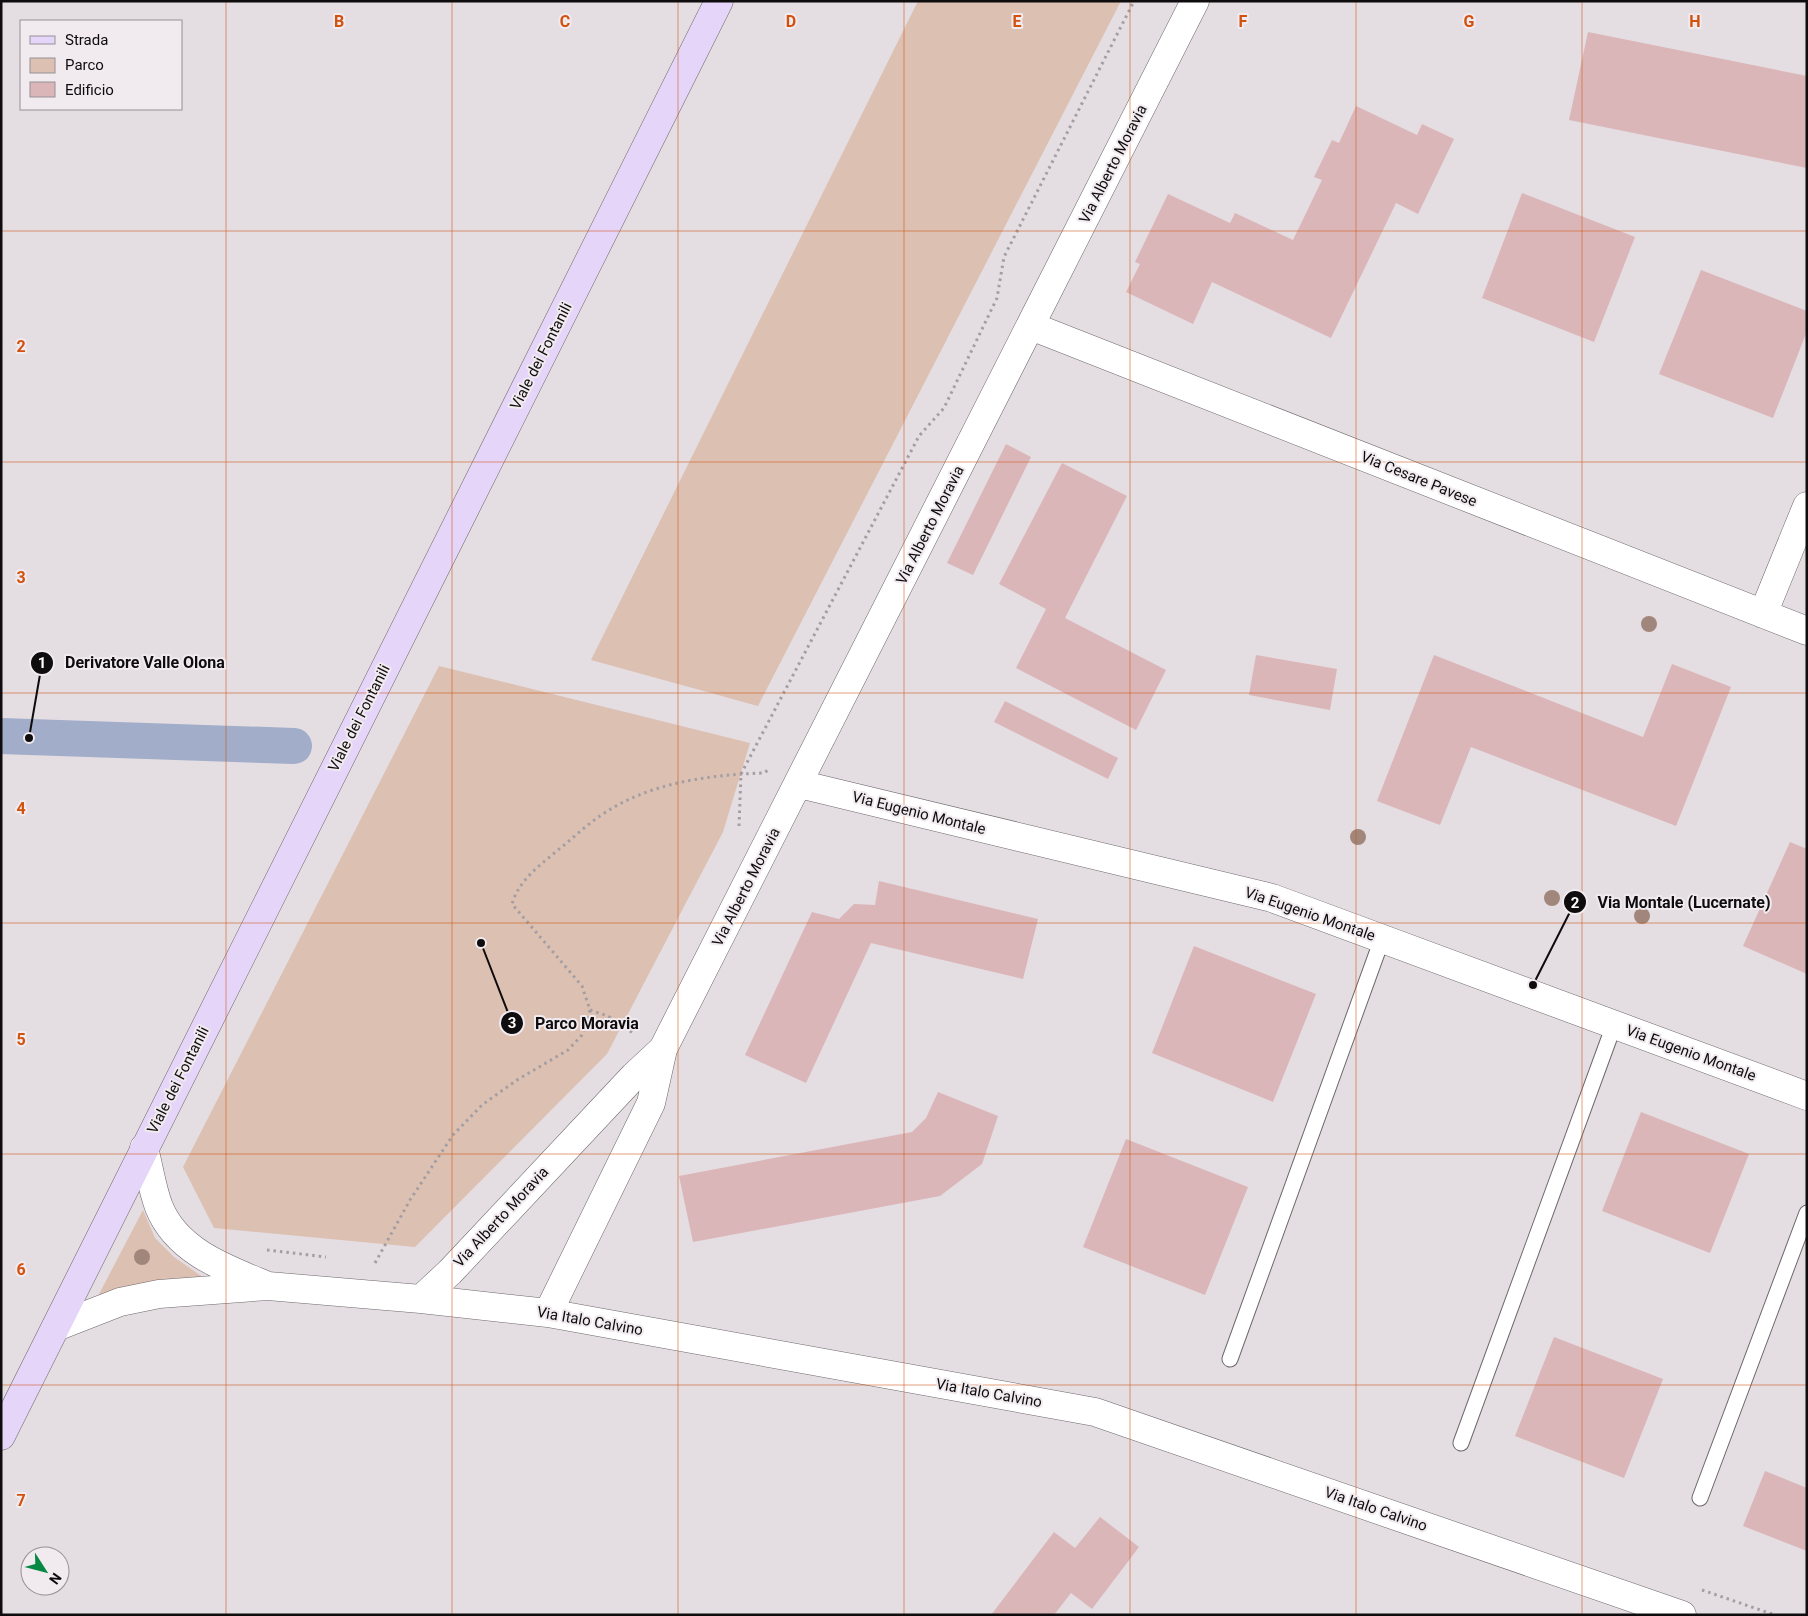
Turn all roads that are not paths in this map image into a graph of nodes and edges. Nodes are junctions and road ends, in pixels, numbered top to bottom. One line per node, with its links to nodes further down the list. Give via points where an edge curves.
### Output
1 (719, 1): 12 (main road, Viale dei Fontanili)
2 (1195, 1): 3 (street, Via Alberto Moravia)
3 (1031, 326): 5 (street, Via Cesare Pavese); 7 (street, Via Alberto Moravia)
4 (1807, 506): 5 (street)
5 (1763, 614): 6 (street, Via Cesare Pavese)
6 (1807, 631)
7 (798, 784): 8 (street, Via Eugenio Montale, via 1272,898); 10 (street, Via Alberto Moravia)
8 (1382, 939): 9 (street, Via Eugenio Montale); 18 (lane)
9 (1614, 1025): 11 (street, Via Eugenio Montale); 20 (lane)
10 (663, 1049): 15 (street, Via Alberto Moravia); 16 (street, Via Alberto Moravia, via 651,1103)
11 (1807, 1096)
12 (144, 1148): 14 (street, via 159,1207 171,1228 211,1263); 17 (main road, Viale dei Fontanili)
13 (1807, 1213): 21 (lane)
14 (268, 1286): 15 (street, Via Italo Calvino); 17 (street, via 159,1294 120,1302)
15 (421, 1299): 16 (street, Via Italo Calvino)
16 (548, 1313): 22 (street, Via Italo Calvino, via 1096,1412)
17 (56, 1327): 19 (main road, Viale dei Fontanili)
18 (1230, 1359)
19 (1, 1436)
20 (1461, 1443)
21 (1700, 1498)
22 (1682, 1615)

